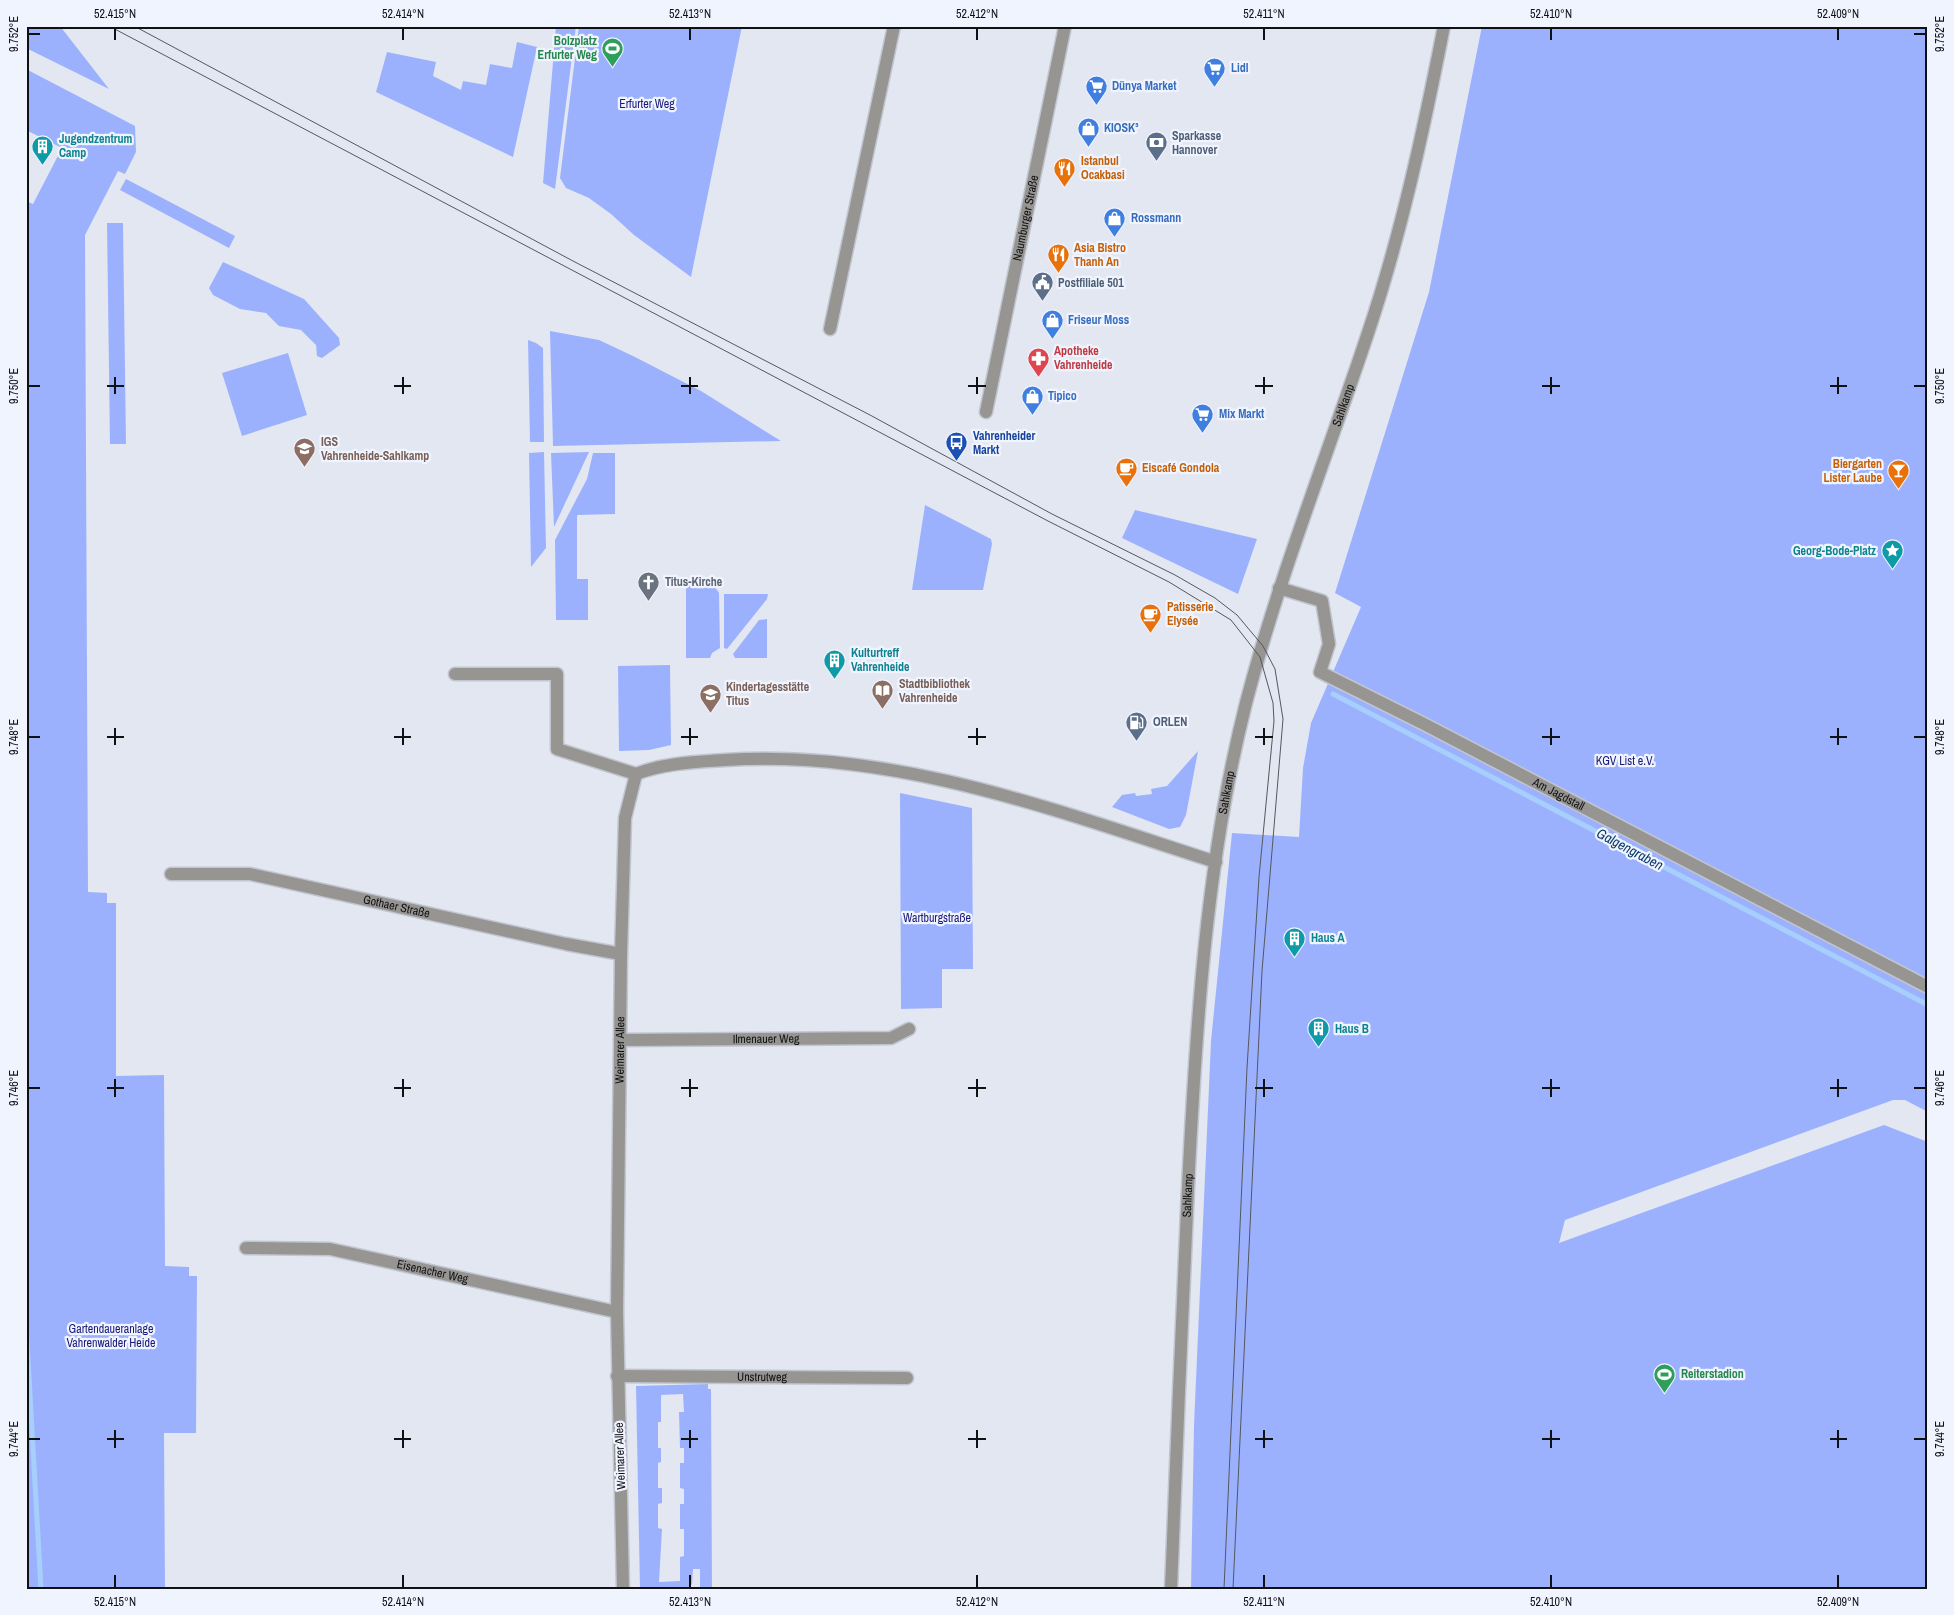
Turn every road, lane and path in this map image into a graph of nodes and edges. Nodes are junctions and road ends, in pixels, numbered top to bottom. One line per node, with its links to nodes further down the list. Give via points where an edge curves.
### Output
1 (894, 26): 4 (street)
2 (1065, 26): 5 (street, Naumburger Straße)
3 (1444, 26): 6 (street, Sahlkamp, via 1403,211 1370,327)
4 (830, 329)
5 (986, 412)
6 (1279, 588): 9 (street, Sahlkamp, via 1246,703); 12 (street, Am Jagdstall, via 1322,601 1329,644 1320,672)
7 (455, 674): 8 (street, via 557,674 557,749)
8 (636, 774): 9 (street, via 653,767 724,760 774,758 840,763 959,784 1064,813); 11 (street, Weimarer Allee, via 625,818)
9 (1216, 862): 20 (street, Sahlkamp, via 1193,1095)
10 (171, 874): 11 (street, Gothaer Straße, via 250,874)
11 (621, 954): 14 (street, Weimarer Allee)
12 (1928, 987)
13 (909, 1030): 14 (street, Ilmenauer Weg, via 891,1038)
14 (620, 1040): 16 (street, Weimarer Allee)
15 (246, 1248): 16 (street, Eisenacher Weg, via 330,1249)
16 (617, 1312): 17 (street, Weimarer Allee)
17 (617, 1376): 18 (street, Unstrutweg); 19 (street, Weimarer Allee)
18 (907, 1378)
19 (623, 1589)
20 (1171, 1589)

